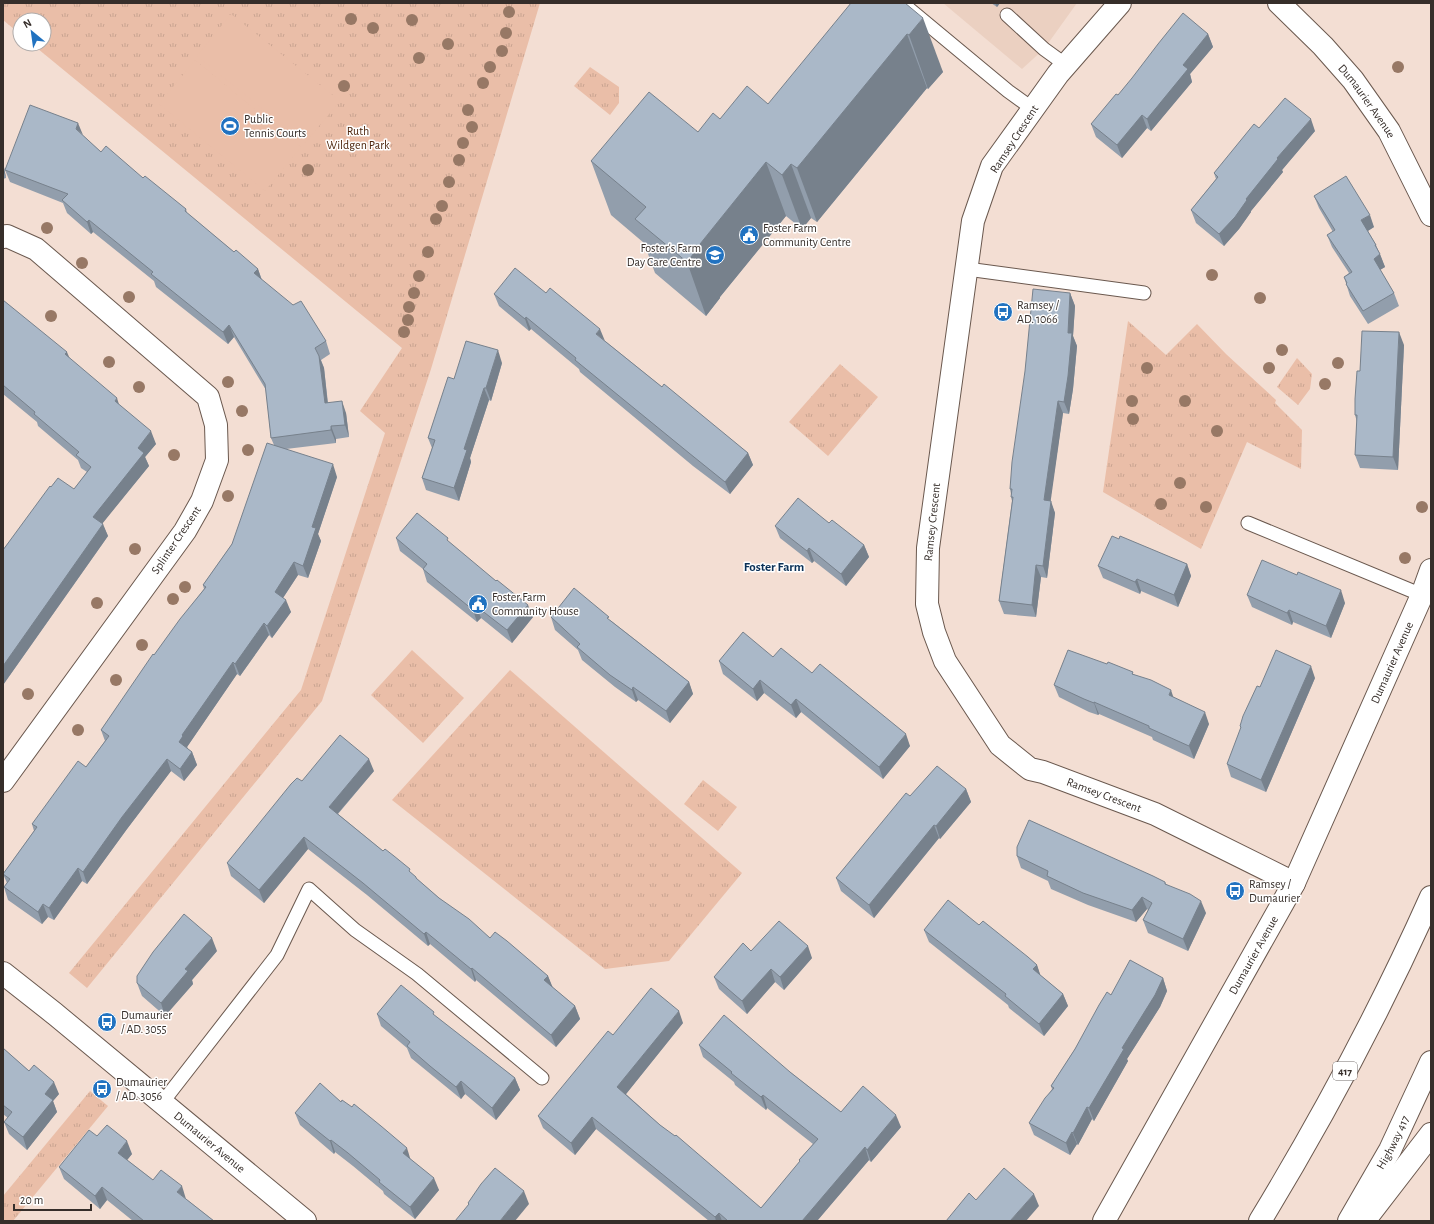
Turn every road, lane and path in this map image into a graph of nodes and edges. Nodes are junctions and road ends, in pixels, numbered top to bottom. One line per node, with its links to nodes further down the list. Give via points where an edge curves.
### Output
1 (902, 3): 6 (lane)
2 (1120, 3): 5 (main road, Ramsey Crescent)
3 (1279, 3): 7 (main road, Dumaurier Avenue, via 1353,80 1389,131)
4 (1007, 14): 5 (lane, via 1044,49)
5 (1066, 65): 6 (main road, Ramsey Crescent)
6 (1033, 109): 9 (main road, Ramsey Crescent, via 992,166 973,220)
7 (1431, 215)
8 (3, 237): 14 (main road, Splinter Crescent, via 7,236 36,249 208,397 216,425 216,460 202,501 185,531)
9 (967, 269): 10 (lane); 15 (main road, Ramsey Crescent, via 928,548 927,604 945,661 1000,745 1030,769 1156,814)
10 (1144, 293)
11 (1248, 523): 13 (lane)
12 (1431, 570): 13 (main road, Dumaurier Avenue)
13 (1422, 595): 15 (main road, Dumaurier Avenue)
14 (3, 781)
15 (1294, 884): 24 (main road, Dumaurier Avenue)
16 (1431, 890): 17 (main road)
17 (1427, 907): 25 (main road, 417, via 1374,1016)
18 (3, 973): 21 (main road, Dumaurier Avenue)
19 (1431, 1062): 26 (main road, Highway 417, via 1390,1150)
20 (542, 1078): 21 (lane, via 418,974 355,930 309,890 277,955)
21 (162, 1102): 23 (main road, Dumaurier Avenue)
22 (1431, 1134): 27 (main road)
23 (305, 1221)
24 (1104, 1221)
25 (1260, 1221)
26 (1349, 1221)
27 (1364, 1221)

